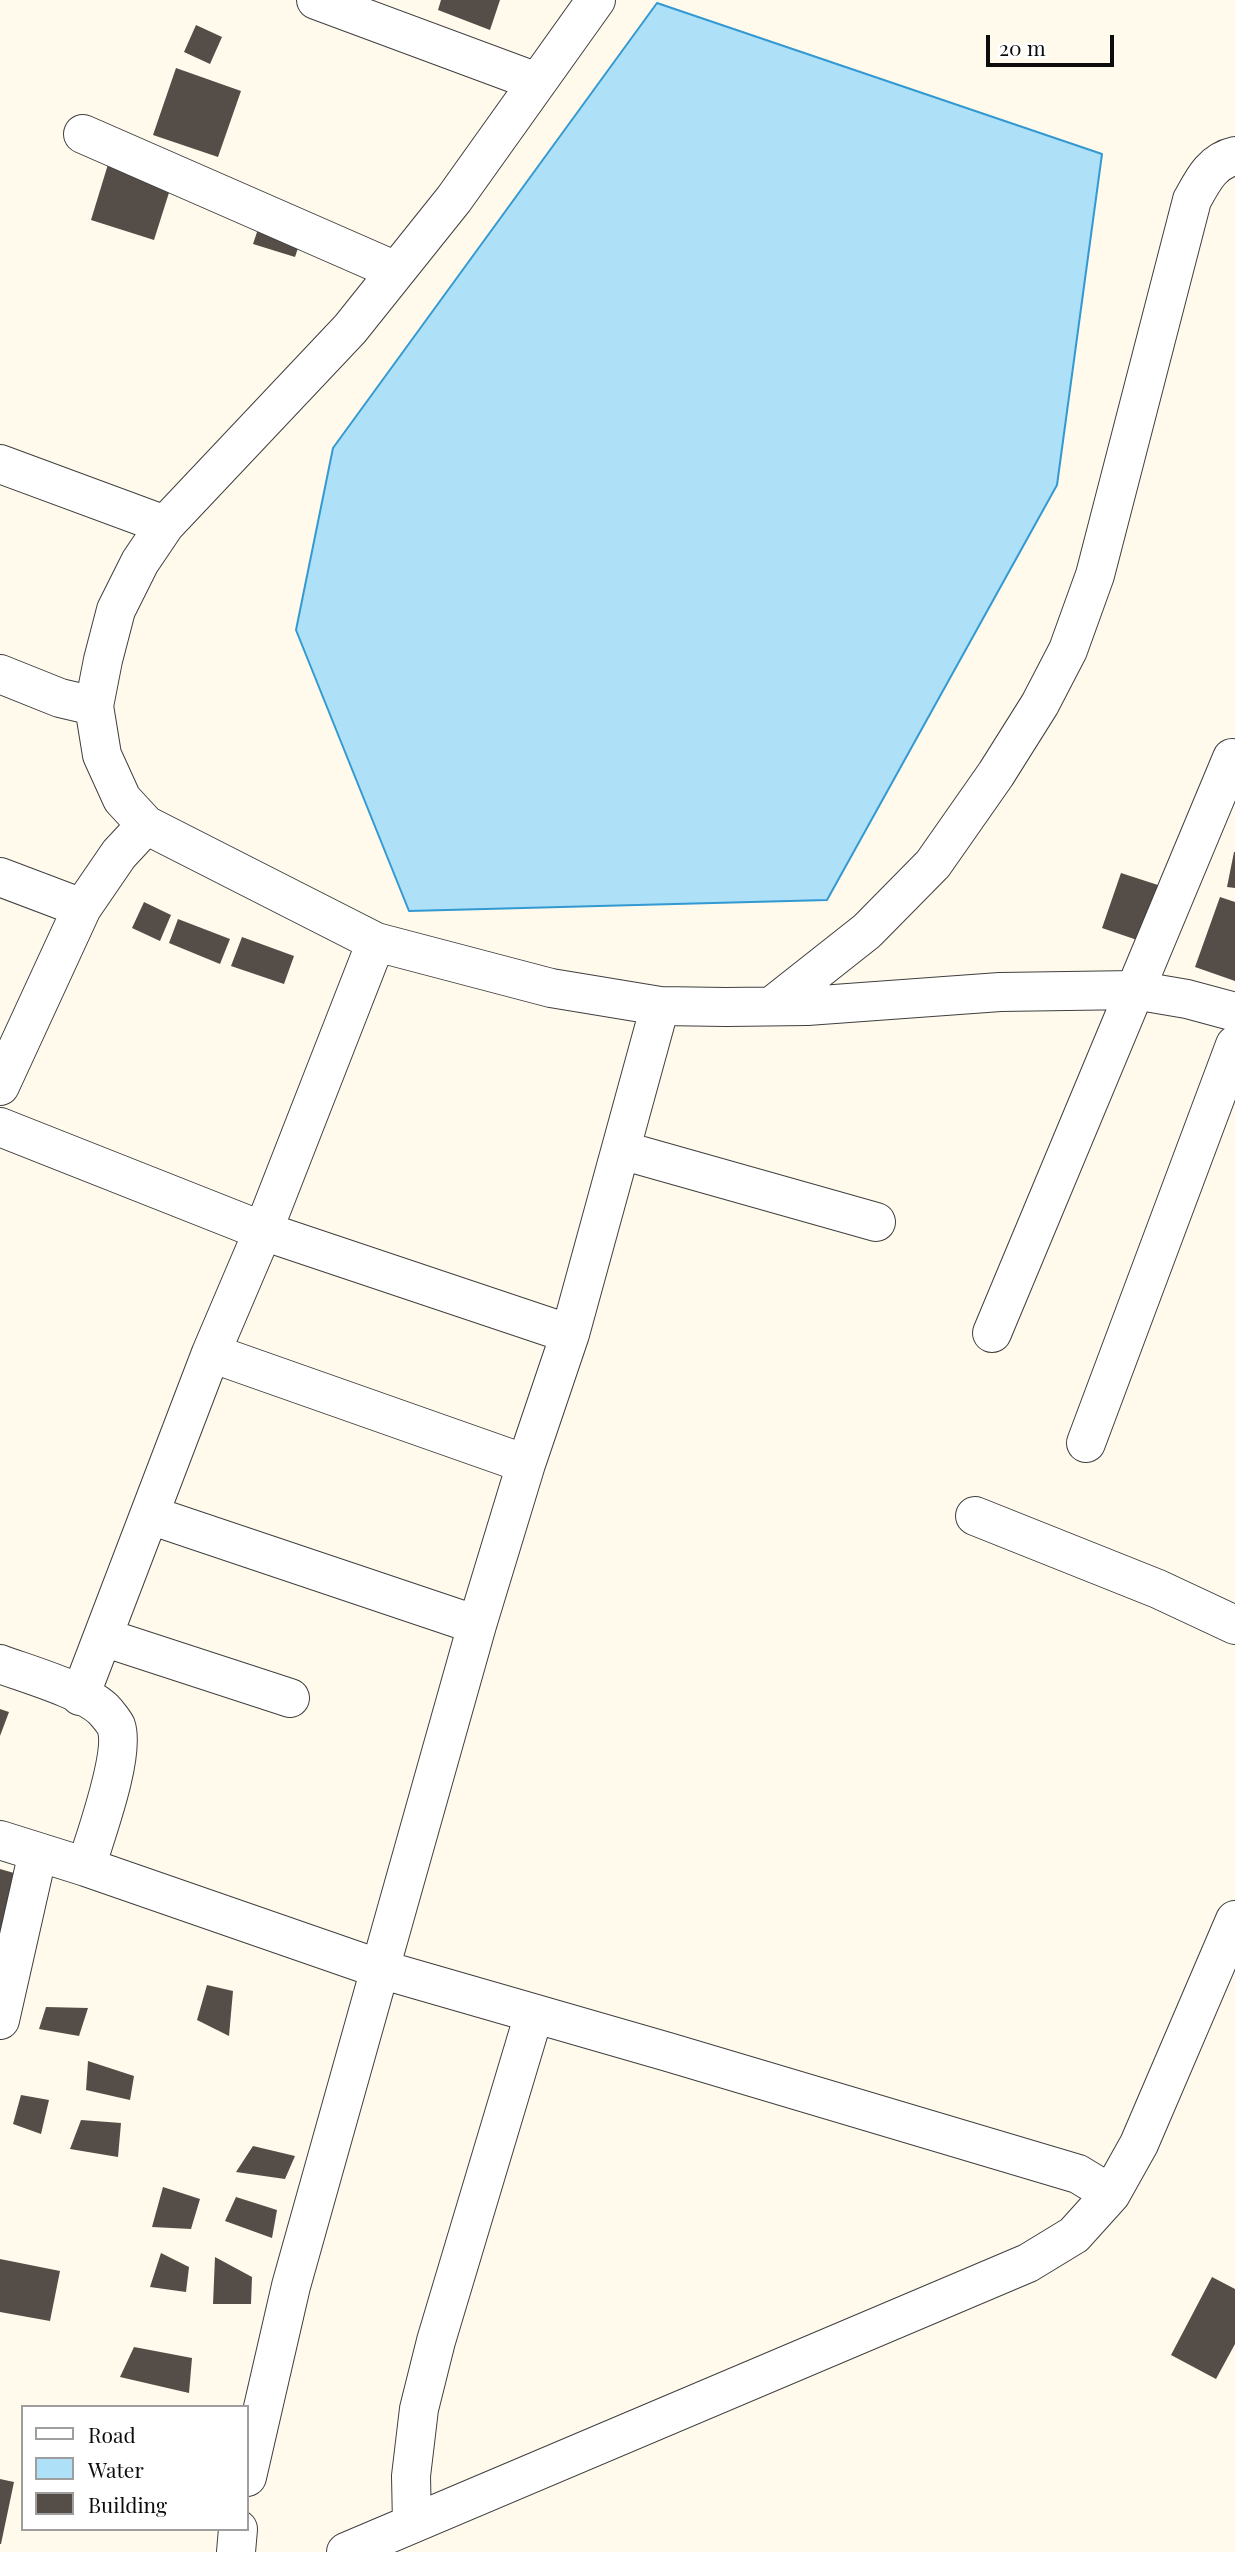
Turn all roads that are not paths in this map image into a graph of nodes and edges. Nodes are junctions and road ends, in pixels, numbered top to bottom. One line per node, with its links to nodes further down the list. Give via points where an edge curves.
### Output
1 (316, 0): 3 (street)
2 (596, 0): 3 (street)
3 (537, 82): 6 (street)
4 (83, 134): 6 (street)
5 (1235, 156): 18 (street, via 1205,175 1192,200 1095,575 1068,649 1040,704 933,864 867,931)
6 (396, 271): 8 (street, via 350,328)
7 (0, 464): 8 (street)
8 (165, 525): 10 (street, via 116,610)
9 (0, 674): 10 (street)
10 (94, 706): 12 (street, via 102,755 122,799)
11 (1232, 758): 16 (street)
12 (146, 825): 14 (street, via 119,854); 15 (street)
13 (0, 877): 14 (street)
14 (82, 908): 21 (street)
15 (376, 942): 17 (street, via 551,988); 25 (street)
16 (1134, 990): 18 (street, via 1000,992); 19 (street); 27 (street)
17 (660, 1006): 18 (street); 23 (street)
18 (772, 1006)
19 (1235, 1012)
20 (1235, 1045): 29 (street)
21 (0, 1086)
22 (0, 1127): 25 (street)
23 (621, 1150): 24 (street); 26 (street)
24 (876, 1222)
25 (263, 1231): 26 (street); 28 (street)
26 (570, 1334): 30 (street)
27 (992, 1334)
28 (211, 1353): 30 (street); 31 (street)
29 (1086, 1443)
30 (526, 1464): 33 (street)
31 (149, 1515): 33 (street); 35 (street)
32 (975, 1516): 34 (street)
33 (477, 1625): 43 (street)
34 (1235, 1625)
35 (103, 1637): 37 (street); 38 (street)
36 (0, 1664): 37 (street)
37 (80, 1696): 41 (street, via 103,1709 116,1727 117,1753)
38 (290, 1698)
39 (0, 1840): 40 (street)
40 (38, 1852): 41 (street); 45 (street)
41 (86, 1867): 43 (street)
42 (1235, 1920): 46 (street, via 1139,2144)
43 (380, 1969): 44 (street); 47 (street, via 291,2286)
44 (534, 2014): 46 (street, via 1078,2174); 48 (street, via 419,2409 411,2476)
45 (0, 2020)
46 (1111, 2194): 48 (street, via 1074,2235 1028,2263)
47 (248, 2473)
48 (412, 2524): 51 (street)
49 (237, 2531): 50 (street)
50 (236, 2552)
51 (346, 2552)

